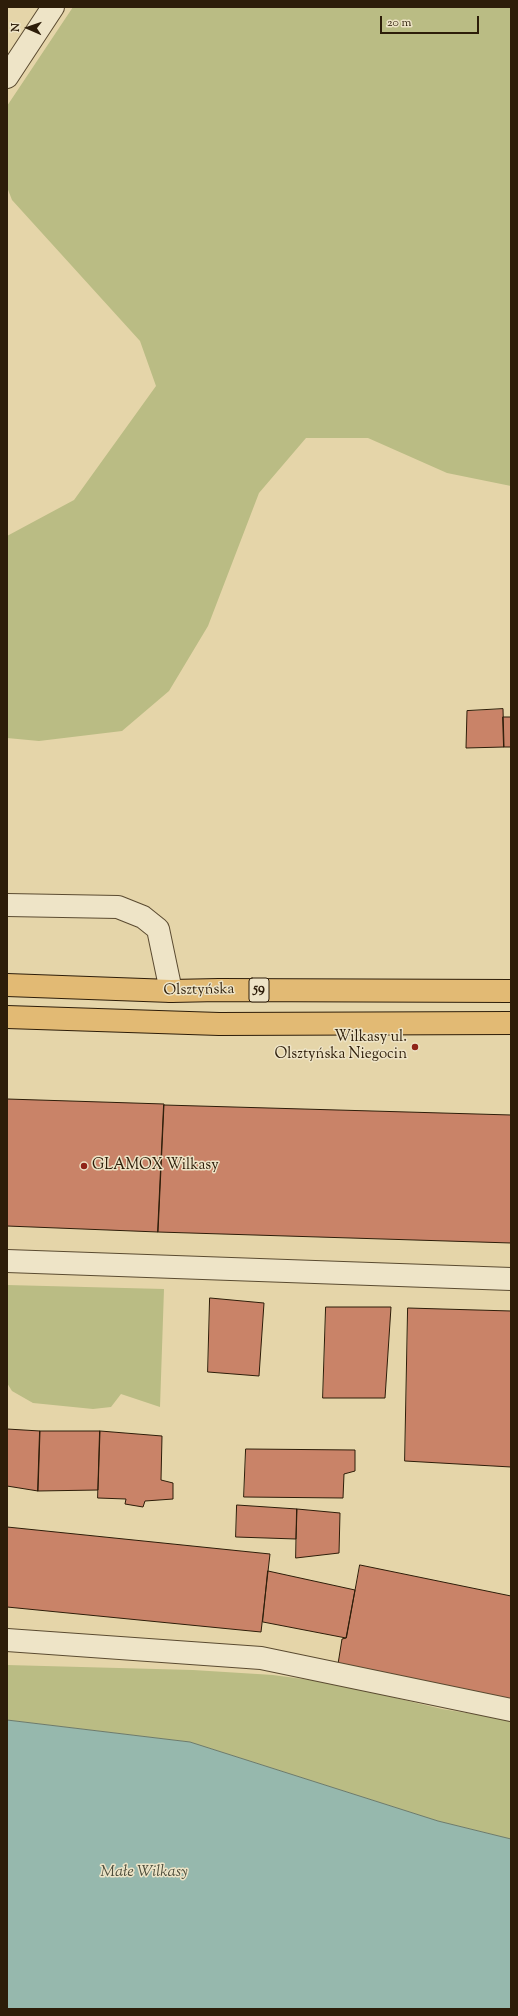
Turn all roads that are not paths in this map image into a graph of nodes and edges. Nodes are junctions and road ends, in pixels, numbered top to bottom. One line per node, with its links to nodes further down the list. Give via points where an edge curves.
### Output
1 (53, 7): 2 (lane)
2 (7, 77)
3 (7, 905): 6 (lane, via 118,907 143,917 158,929)
4 (7, 985): 6 (main road, Olsztyńska / 59)
5 (511, 991): 6 (main road, Olsztyńska / 59)
6 (171, 992): 8 (main road)
7 (7, 1017): 8 (main road, Olsztyńska / 59)
8 (171, 1023): 9 (main road, Olsztyńska / 59)
9 (511, 1023)
10 (7, 1261): 11 (lane)
11 (511, 1279)
12 (7, 1640): 13 (lane, via 261,1658)
13 (511, 1710)

